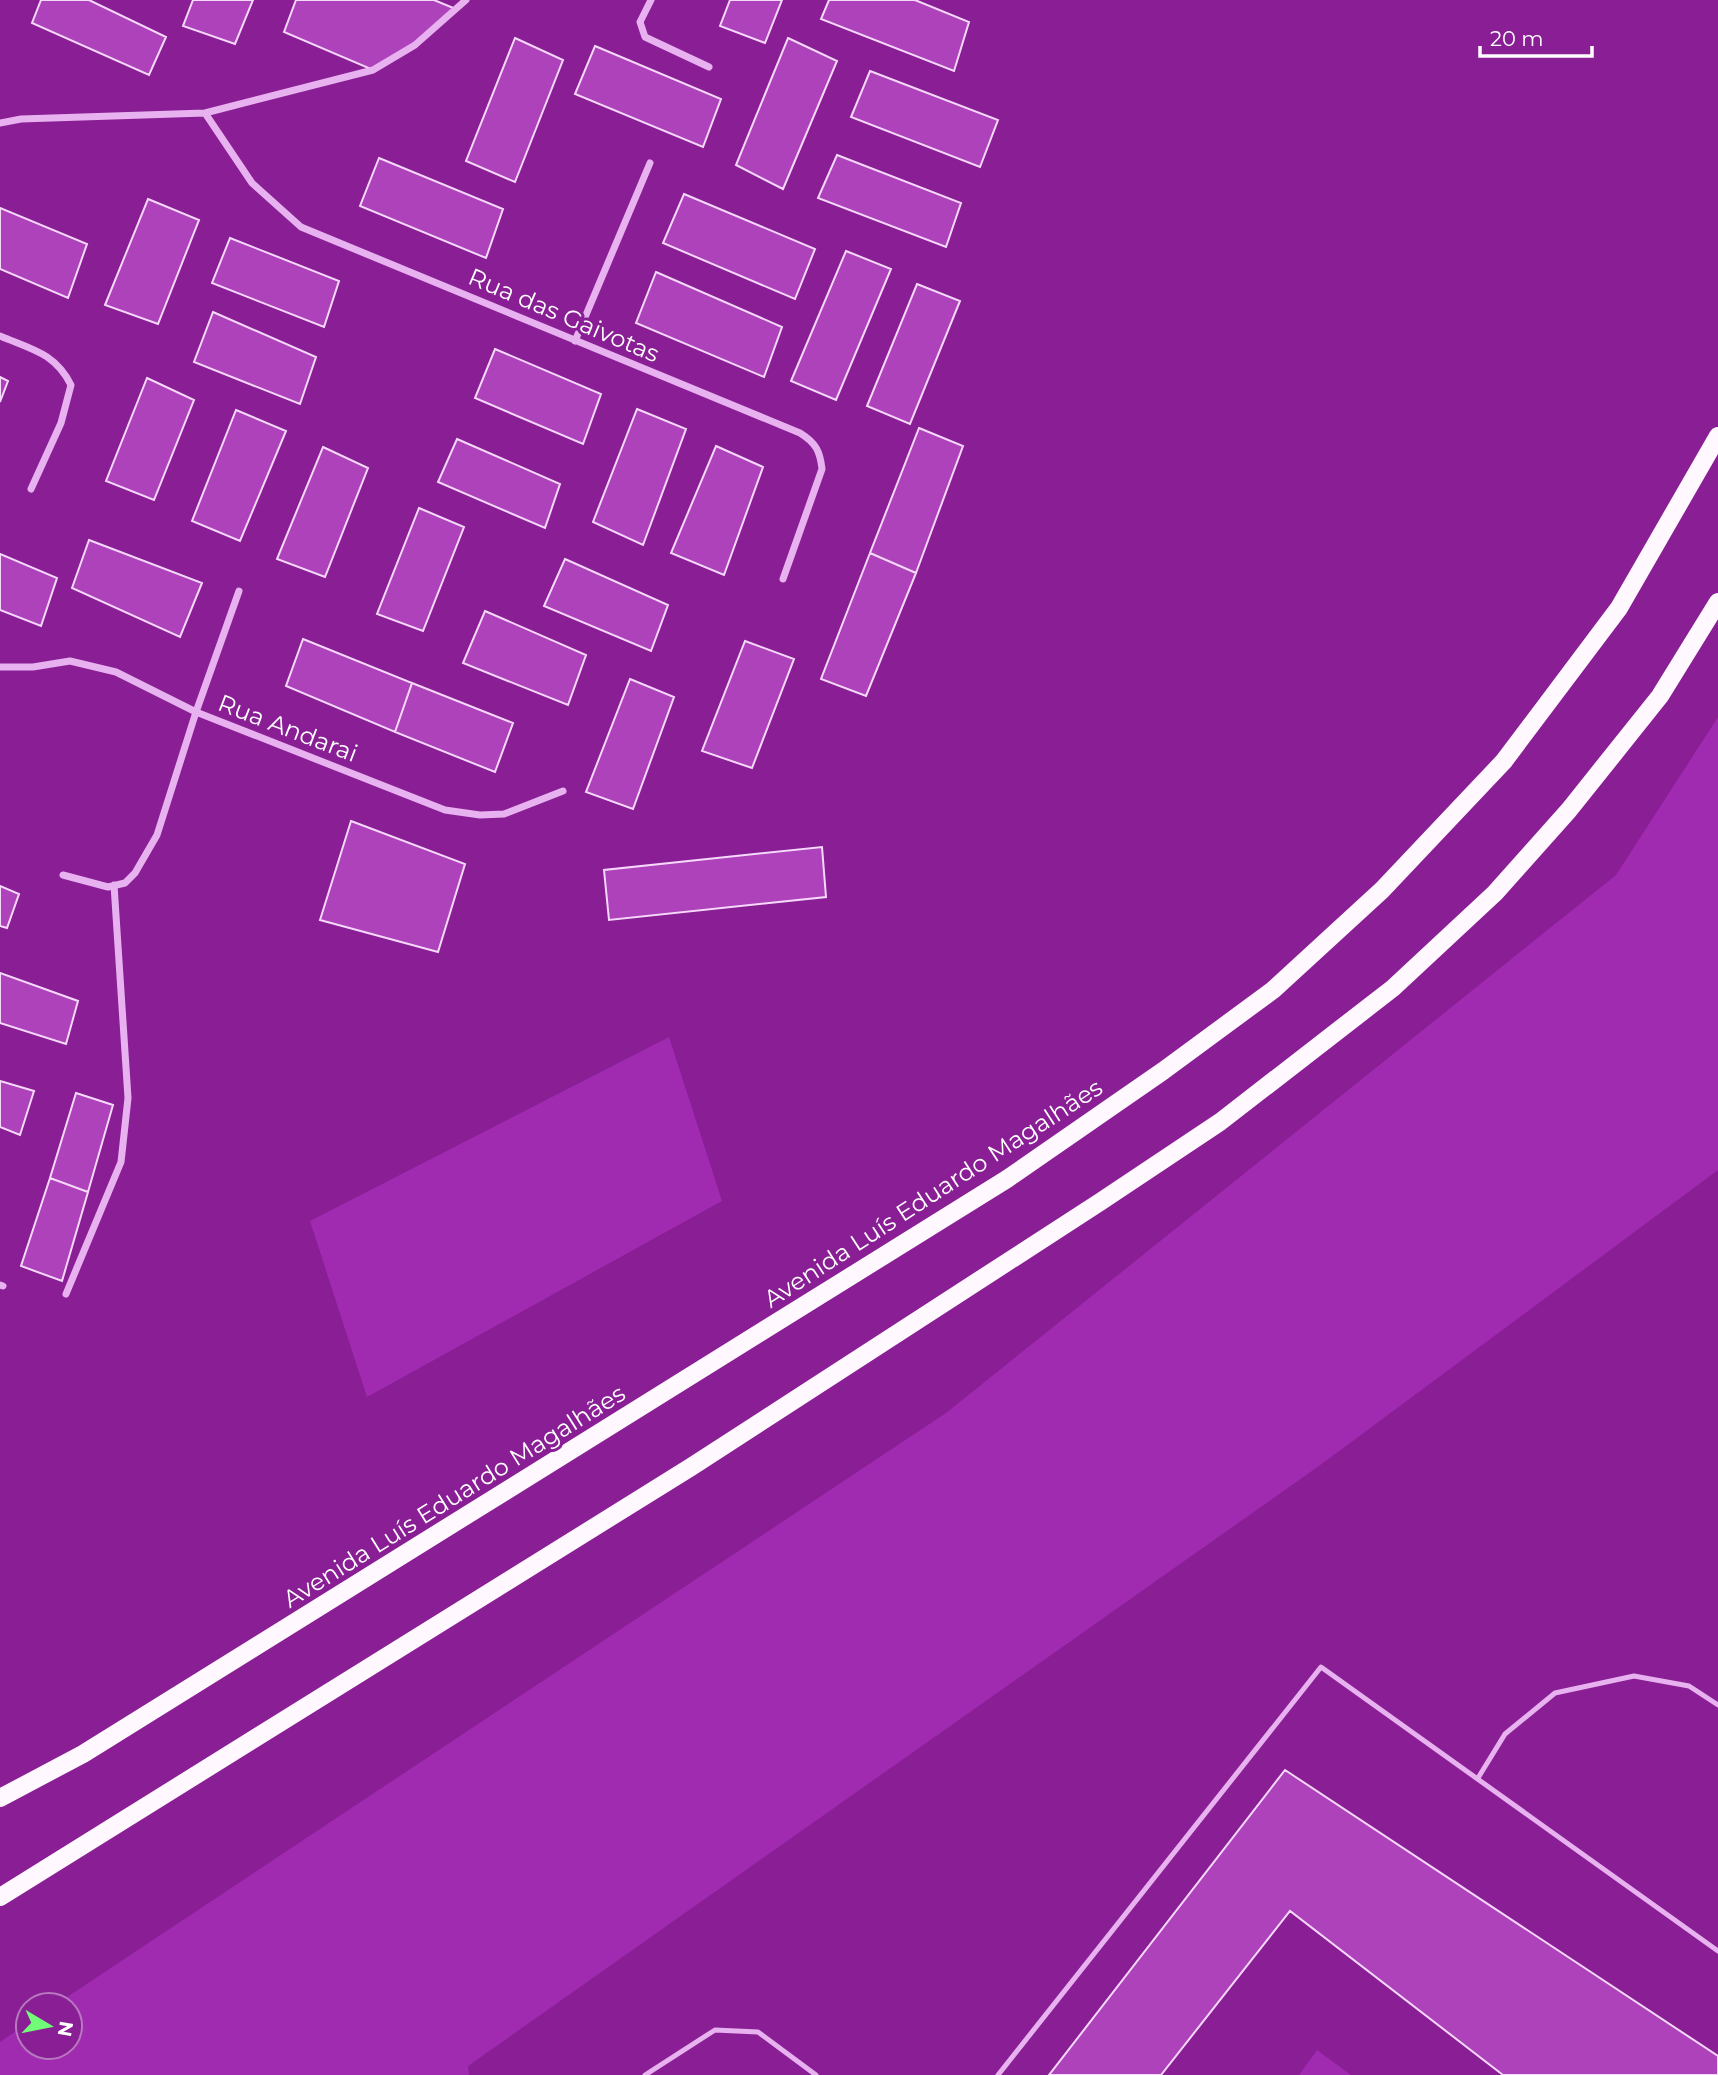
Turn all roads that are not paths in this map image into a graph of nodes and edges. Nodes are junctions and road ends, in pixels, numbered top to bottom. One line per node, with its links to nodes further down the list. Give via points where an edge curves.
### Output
1 (466, 0): 4 (street, via 415,45 373,70)
2 (651, 0): 3 (street, via 640,22 645,37)
3 (709, 67)
4 (205, 113): 5 (street); 8 (street, Rua das Gaivotas, via 252,183 301,227)
5 (0, 122)
6 (650, 163): 8 (street)
7 (0, 336): 10 (street, via 48,357 63,369 71,386 61,423)
8 (575, 341): 11 (street, Rua das Gaivotas, via 814,441 822,470)
9 (1718, 436): 22 (main road, Avenida Luís Eduardo Magalhães, via 1619,608 1504,761 1382,890 1273,990 996,1186 83,1754)
10 (31, 489)
11 (783, 579)
12 (239, 591): 15 (street)
13 (1718, 602): 23 (main road, via 1660,696 1495,893 1393,988 1220,1122 691,1467)
14 (0, 667): 15 (street, Rua Andarai, via 70,661 116,672)
15 (195, 712): 16 (street, Rua Andarai, via 445,810 504,814); 18 (street, via 158,835 135,873)
16 (563, 791)
17 (63, 874): 18 (street)
18 (114, 886): 19 (street, via 128,1098 121,1162)
19 (66, 1294)
20 (1718, 1705): 21 (lane, via 1689,1686 1634,1676 1555,1693 1505,1734)
21 (1478, 1779): 24 (lane); 27 (lane, via 1321,1667)
22 (0, 1798)
23 (0, 1897)
24 (1718, 1951)
25 (645, 2075): 26 (lane, via 715,2030 758,2032)
26 (816, 2075)
27 (998, 2075)

